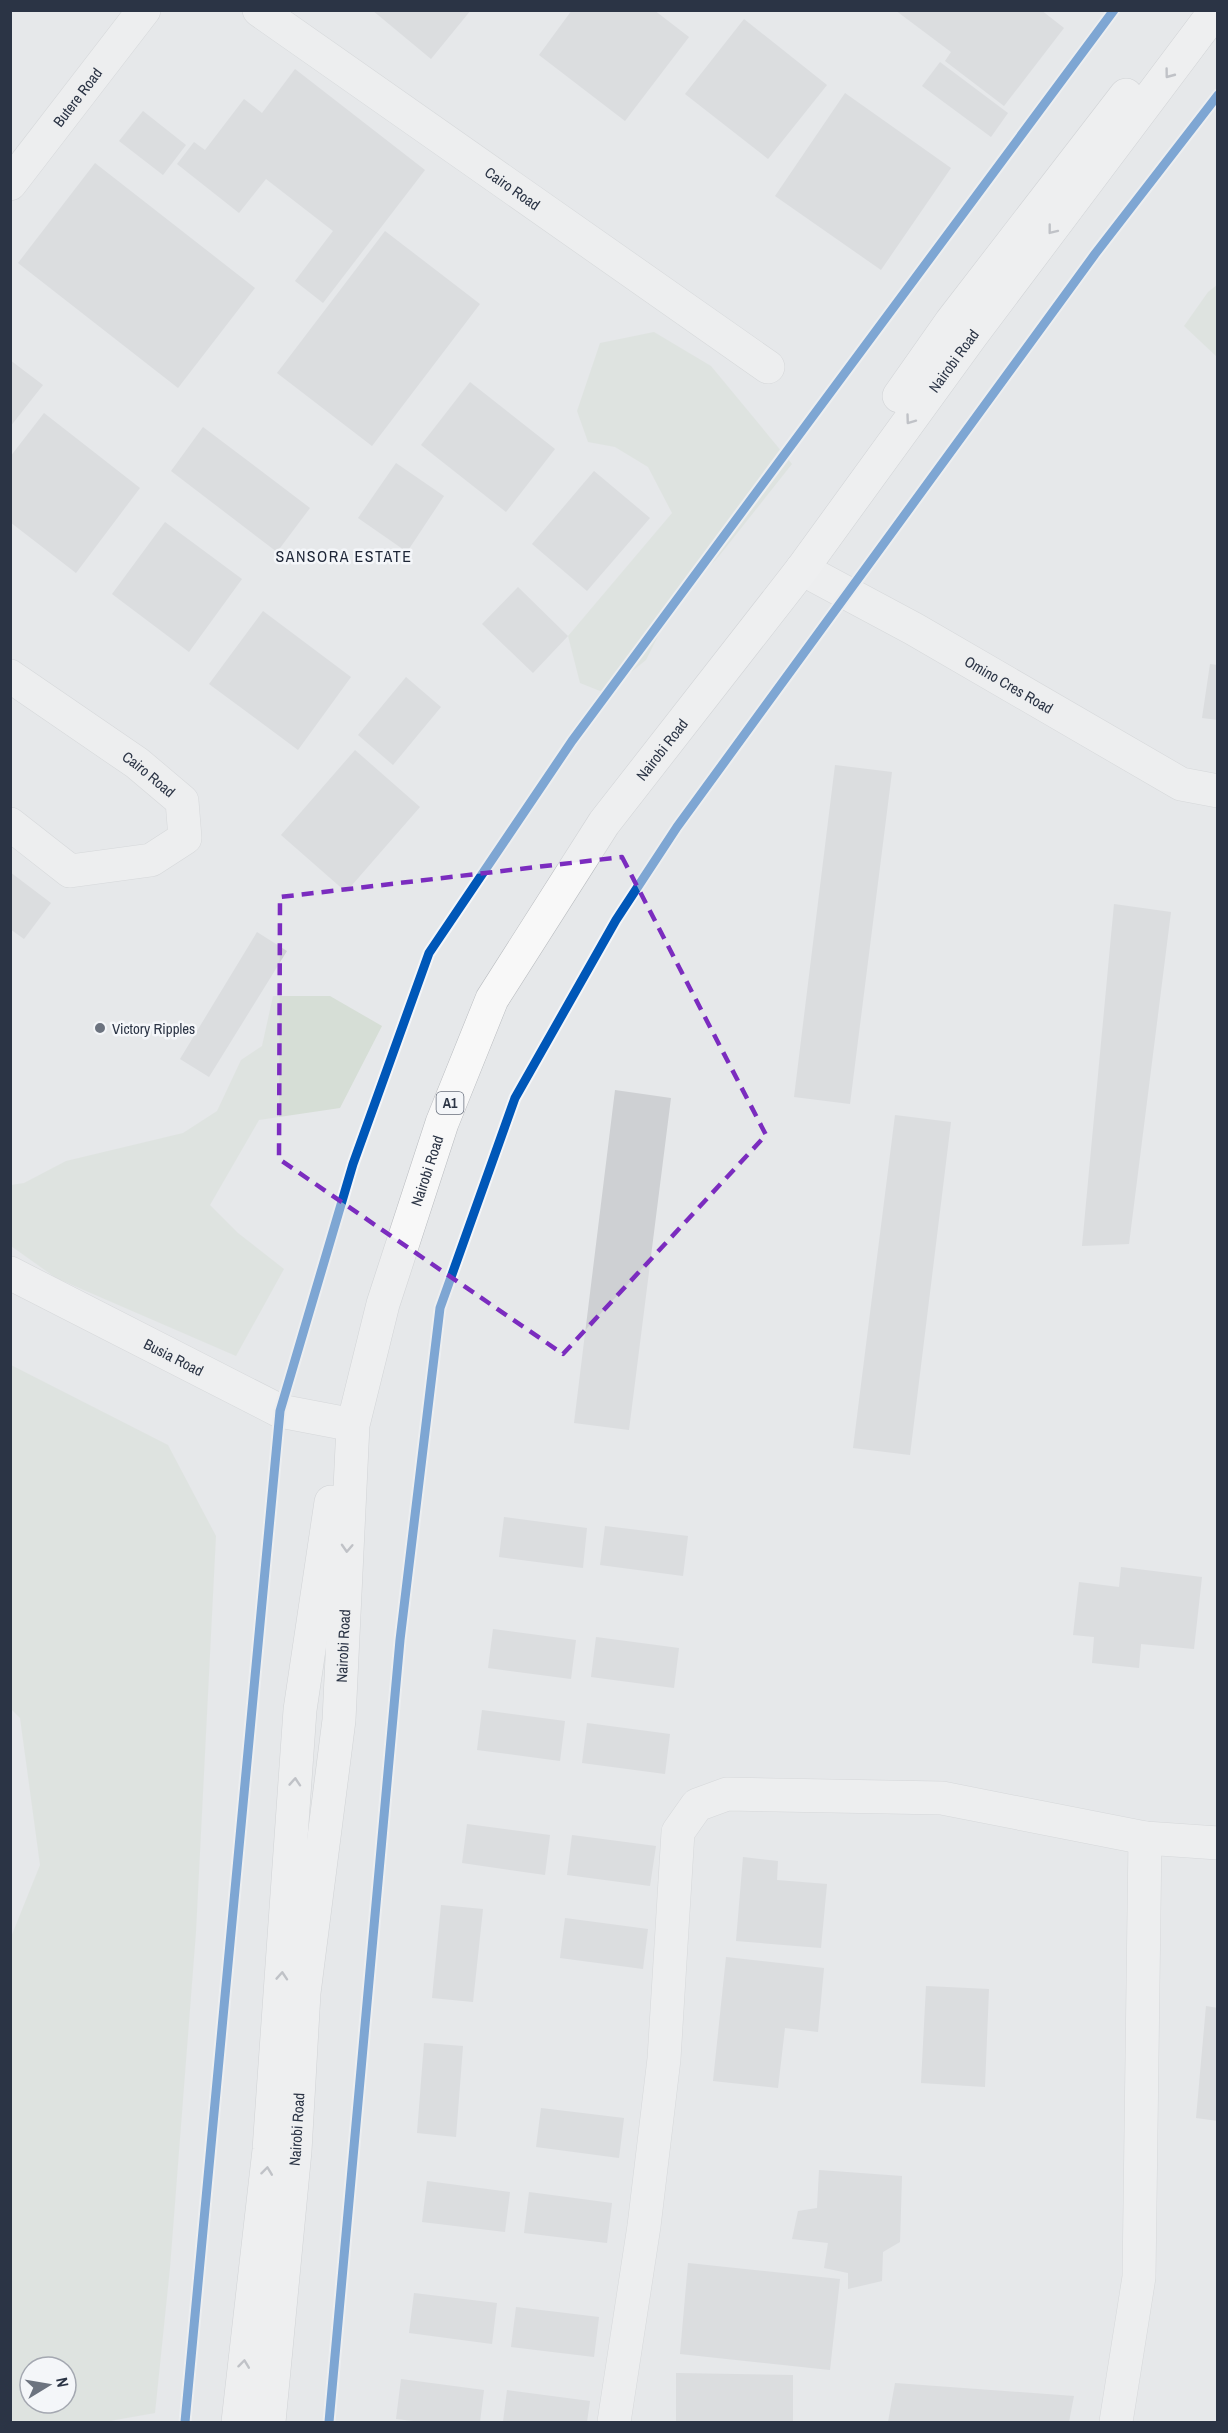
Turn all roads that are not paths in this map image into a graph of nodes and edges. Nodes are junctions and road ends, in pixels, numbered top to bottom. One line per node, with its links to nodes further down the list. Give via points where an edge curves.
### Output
1 (144, 10): 5 (street, Butere Road)
2 (259, 10): 6 (street, Cairo Road)
3 (1191, 10): 12 (main road, Nairobi Road / A1, via 951,322 542,898 485,995 429,1133 371,1316)
4 (1216, 10): 7 (main road, Nairobi Road / A1, one-way to 7)
5 (10, 184)
6 (768, 367)
7 (802, 569): 9 (street, Omino Cres Road, via 914,628 1180,784); 16 (main road, Nairobi Road / A1, one-way to 16, via 604,823 492,999 442,1123 383,1304 353,1425 339,1720 304,1993 295,2151)
8 (10, 676): 10 (street, Cairo Road, via 137,763 182,801 185,838 151,860 70,871)
9 (1218, 791)
10 (10, 824)
11 (10, 1273): 12 (main road, Busia Road, via 280,1411)
12 (343, 1423): 15 (main road, Nairobi Road / A1, one-way to 12, via 269,2150 300,1710)
13 (1145, 1838): 14 (street); 17 (street, via 942,1797 727,1794 697,1805 678,1832 664,2059); 18 (street, via 1139,2277)
14 (1218, 1843)
15 (238, 2422)
16 (269, 2422)
17 (614, 2422)
18 (1116, 2422)

